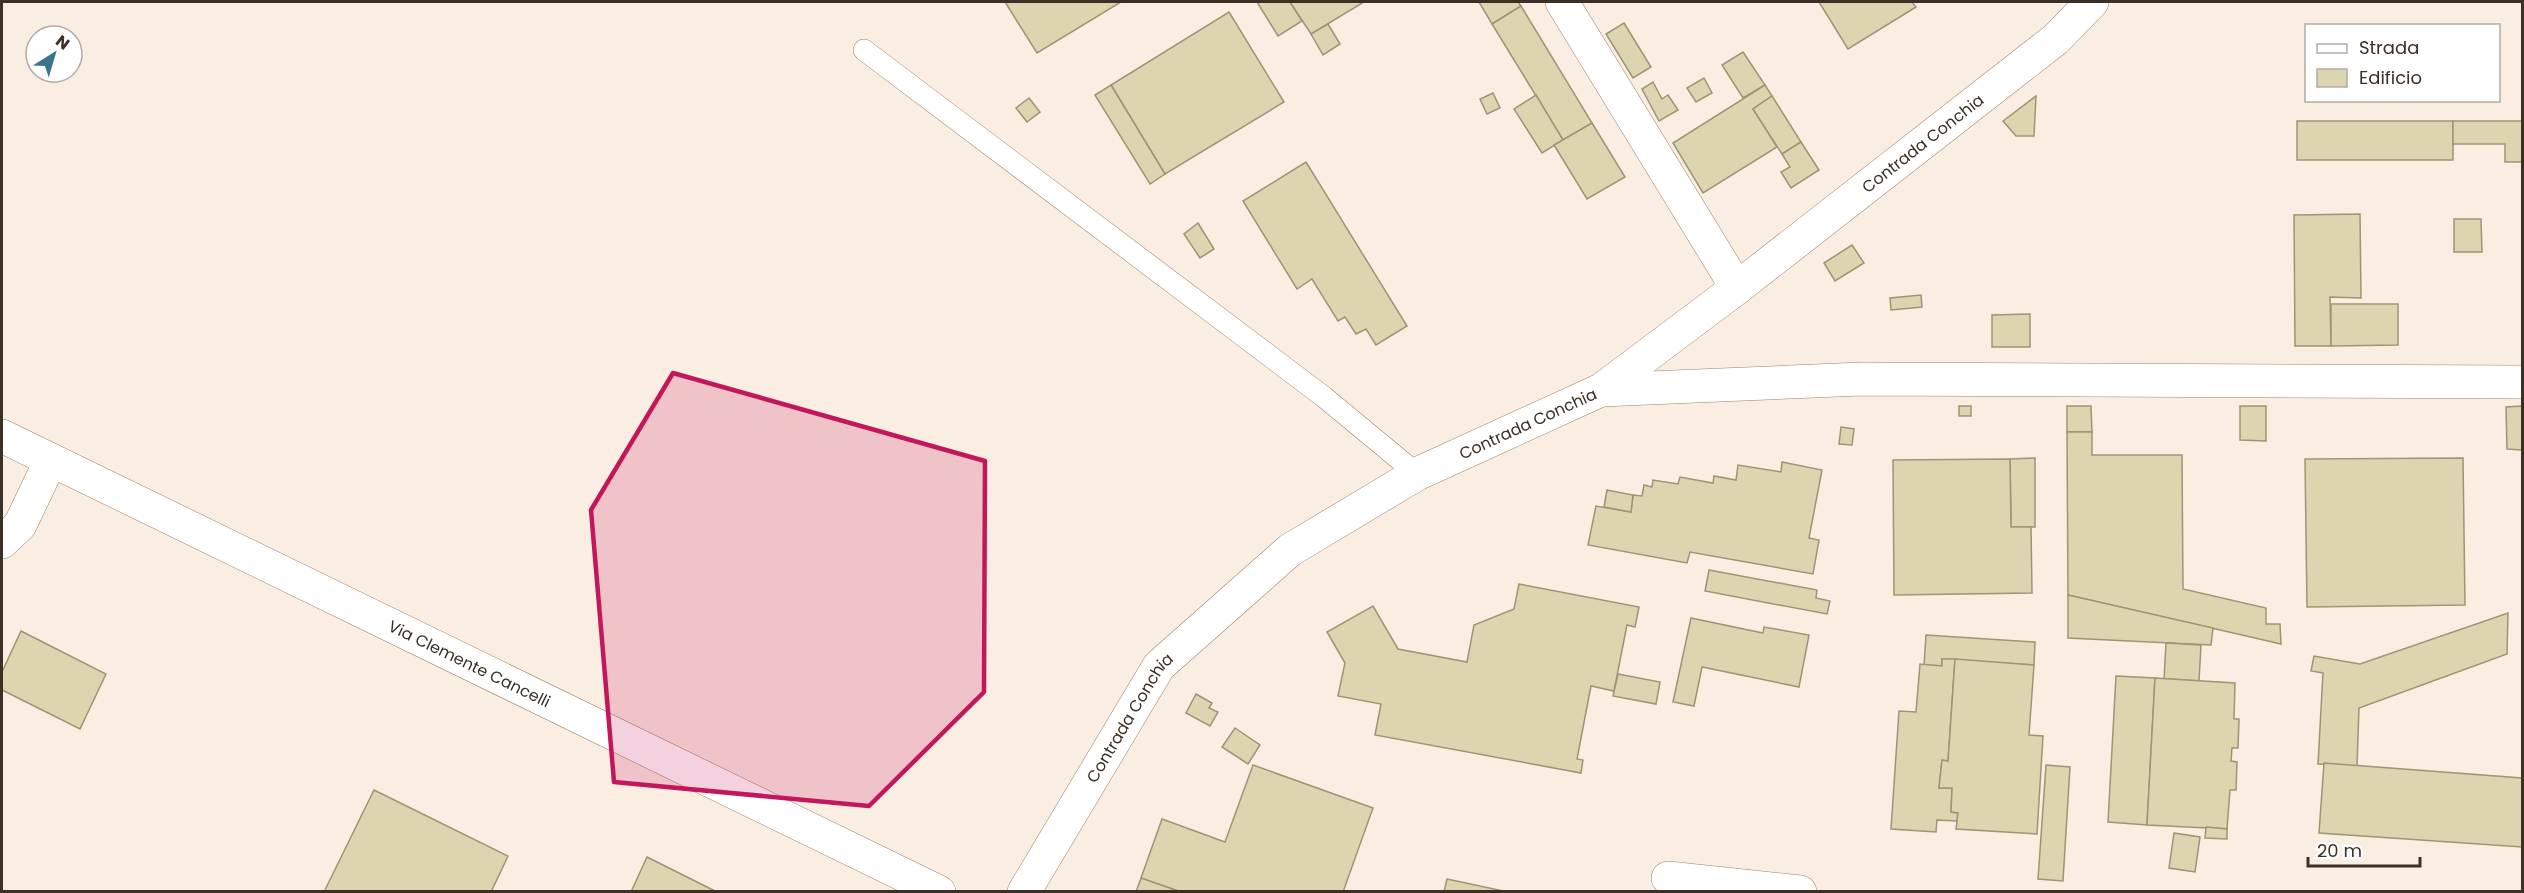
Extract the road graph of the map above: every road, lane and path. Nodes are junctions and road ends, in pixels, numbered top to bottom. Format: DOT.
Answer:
graph roads {
  1 [pos="1562,2"];
  2 [pos="2092,2"];
  3 [pos="864,50"];
  4 [pos="1737,288"];
  5 [pos="2523,382"];
  6 [pos="1601,390"];
  7 [pos="2,436"];
  8 [pos="50,462"];
  9 [pos="1417,474"];
  10 [pos="2,542"];
  11 [pos="1668,878"];
  12 [pos="939,891"];
  13 [pos="1024,891"];
  14 [pos="1800,891"];
  1 -- 4 [label="street"];
  2 -- 4 [label="street, Contrada Conchia"];
  3 -- 9 [label="lane"];
  4 -- 6 [label="street, Contrada Conchia"];
  5 -- 6 [label="street"];
  6 -- 9 [label="street, Contrada Conchia"];
  7 -- 8 [label="street, Via Clemente Cancelli"];
  8 -- 10 [label="street"];
  8 -- 12 [label="street, Via Clemente Cancelli"];
  9 -- 13 [label="street, Contrada Conchia"];
  11 -- 14 [label="street"];
}
